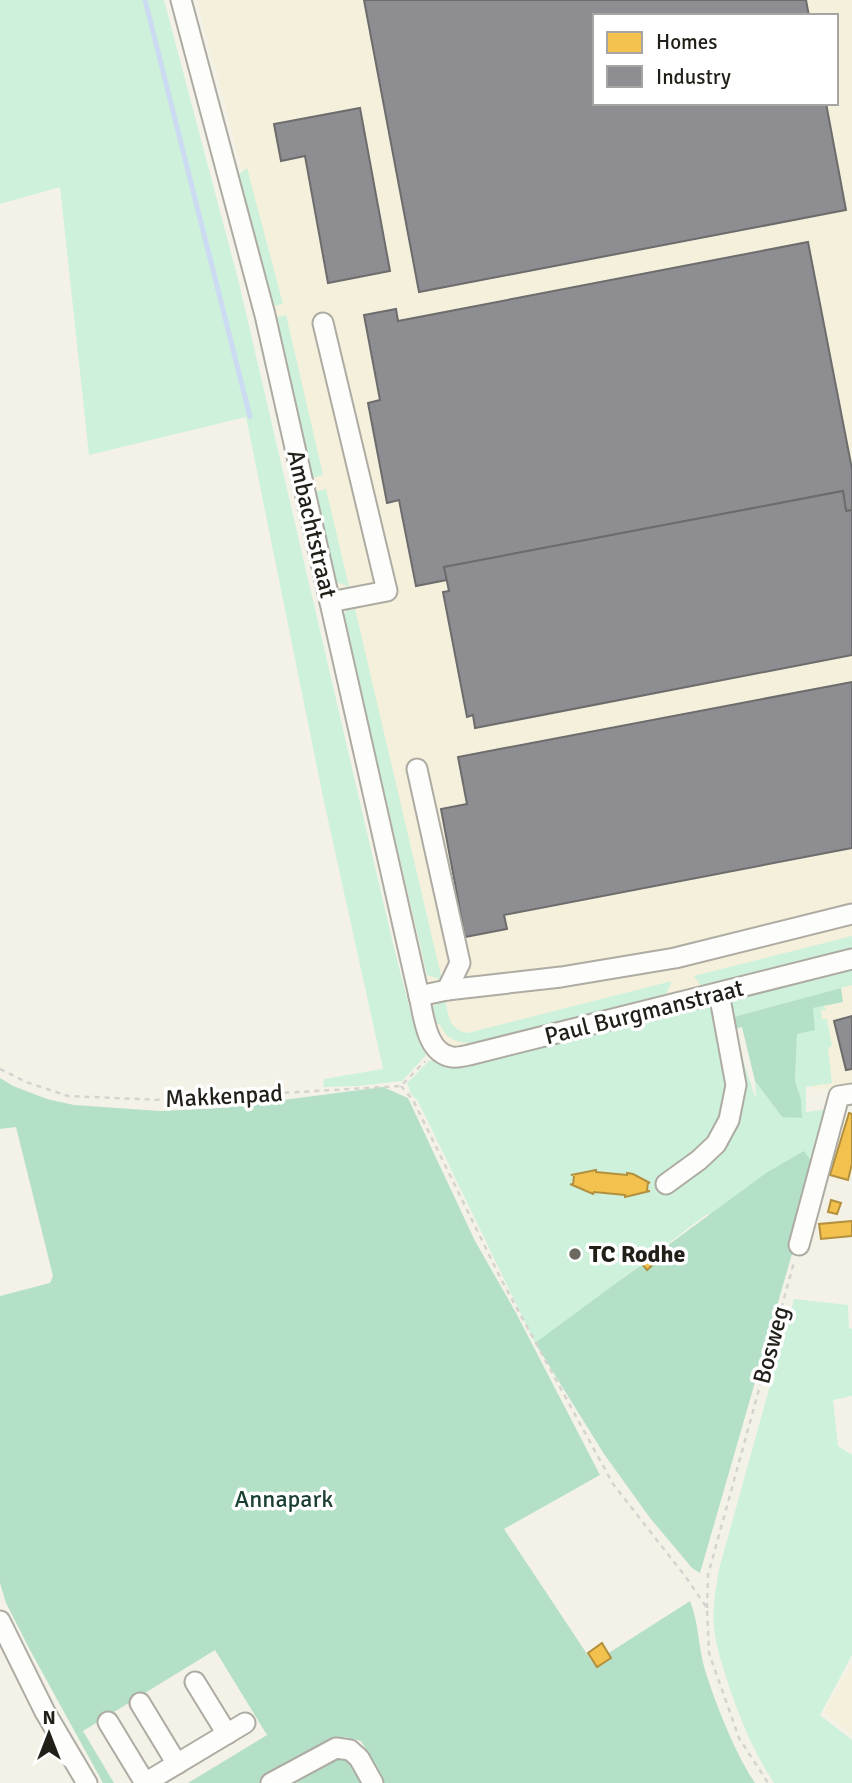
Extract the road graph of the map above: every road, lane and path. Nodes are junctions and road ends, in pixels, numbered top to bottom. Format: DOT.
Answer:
graph roads {
  1 [pos="181,0"];
  2 [pos="323,323"];
  3 [pos="330,602"];
  4 [pos="417,769"];
  5 [pos="852,914"];
  6 [pos="852,959"];
  7 [pos="447,990"];
  8 [pos="719,993"];
  9 [pos="419,996"];
  10 [pos="436,1049"];
  11 [pos="0,1069"];
  12 [pos="401,1086"];
  13 [pos="852,1094"];
  14 [pos="666,1184"];
  15 [pos="799,1245"];
  16 [pos="707,1608"];
  17 [pos="0,1621"];
  18 [pos="195,1682"];
  19 [pos="140,1703"];
  20 [pos="108,1722"];
  21 [pos="245,1723"];
  22 [pos="227,1734"];
  23 [pos="177,1764"];
  24 [pos="87,1783"];
  25 [pos="271,1783"];
  26 [pos="373,1783"];
  27 [pos="768,1783"];
  1 -- 3 [label="street, Ambachtstraat"];
  2 -- 3 [label="street"];
  3 -- 9 [label="street, Ambachtstraat"];
  4 -- 7 [label="street"];
  5 -- 7 [label="street"];
  6 -- 8 [label="street, Paul Burgmanstraat"];
  7 -- 9 [label="street"];
  8 -- 10 [label="street, Paul Burgmanstraat"];
  8 -- 14 [label="street"];
  9 -- 10 [label="street, Ambachtstraat"];
  10 -- 12 [label="path"];
  11 -- 12 [label="path, Makkenpad"];
  12 -- 16 [label="path"];
  13 -- 15 [label="street"];
  15 -- 16 [label="path, Bosweg"];
  16 -- 27 [label="path, Bosweg"];
  17 -- 24 [label="street"];
  18 -- 22 [label="street"];
  19 -- 23 [label="street"];
  20 -- 23 [label="street"];
  21 -- 22 [label="street"];
  22 -- 23 [label="street"];
  25 -- 26 [label="street"];
}
